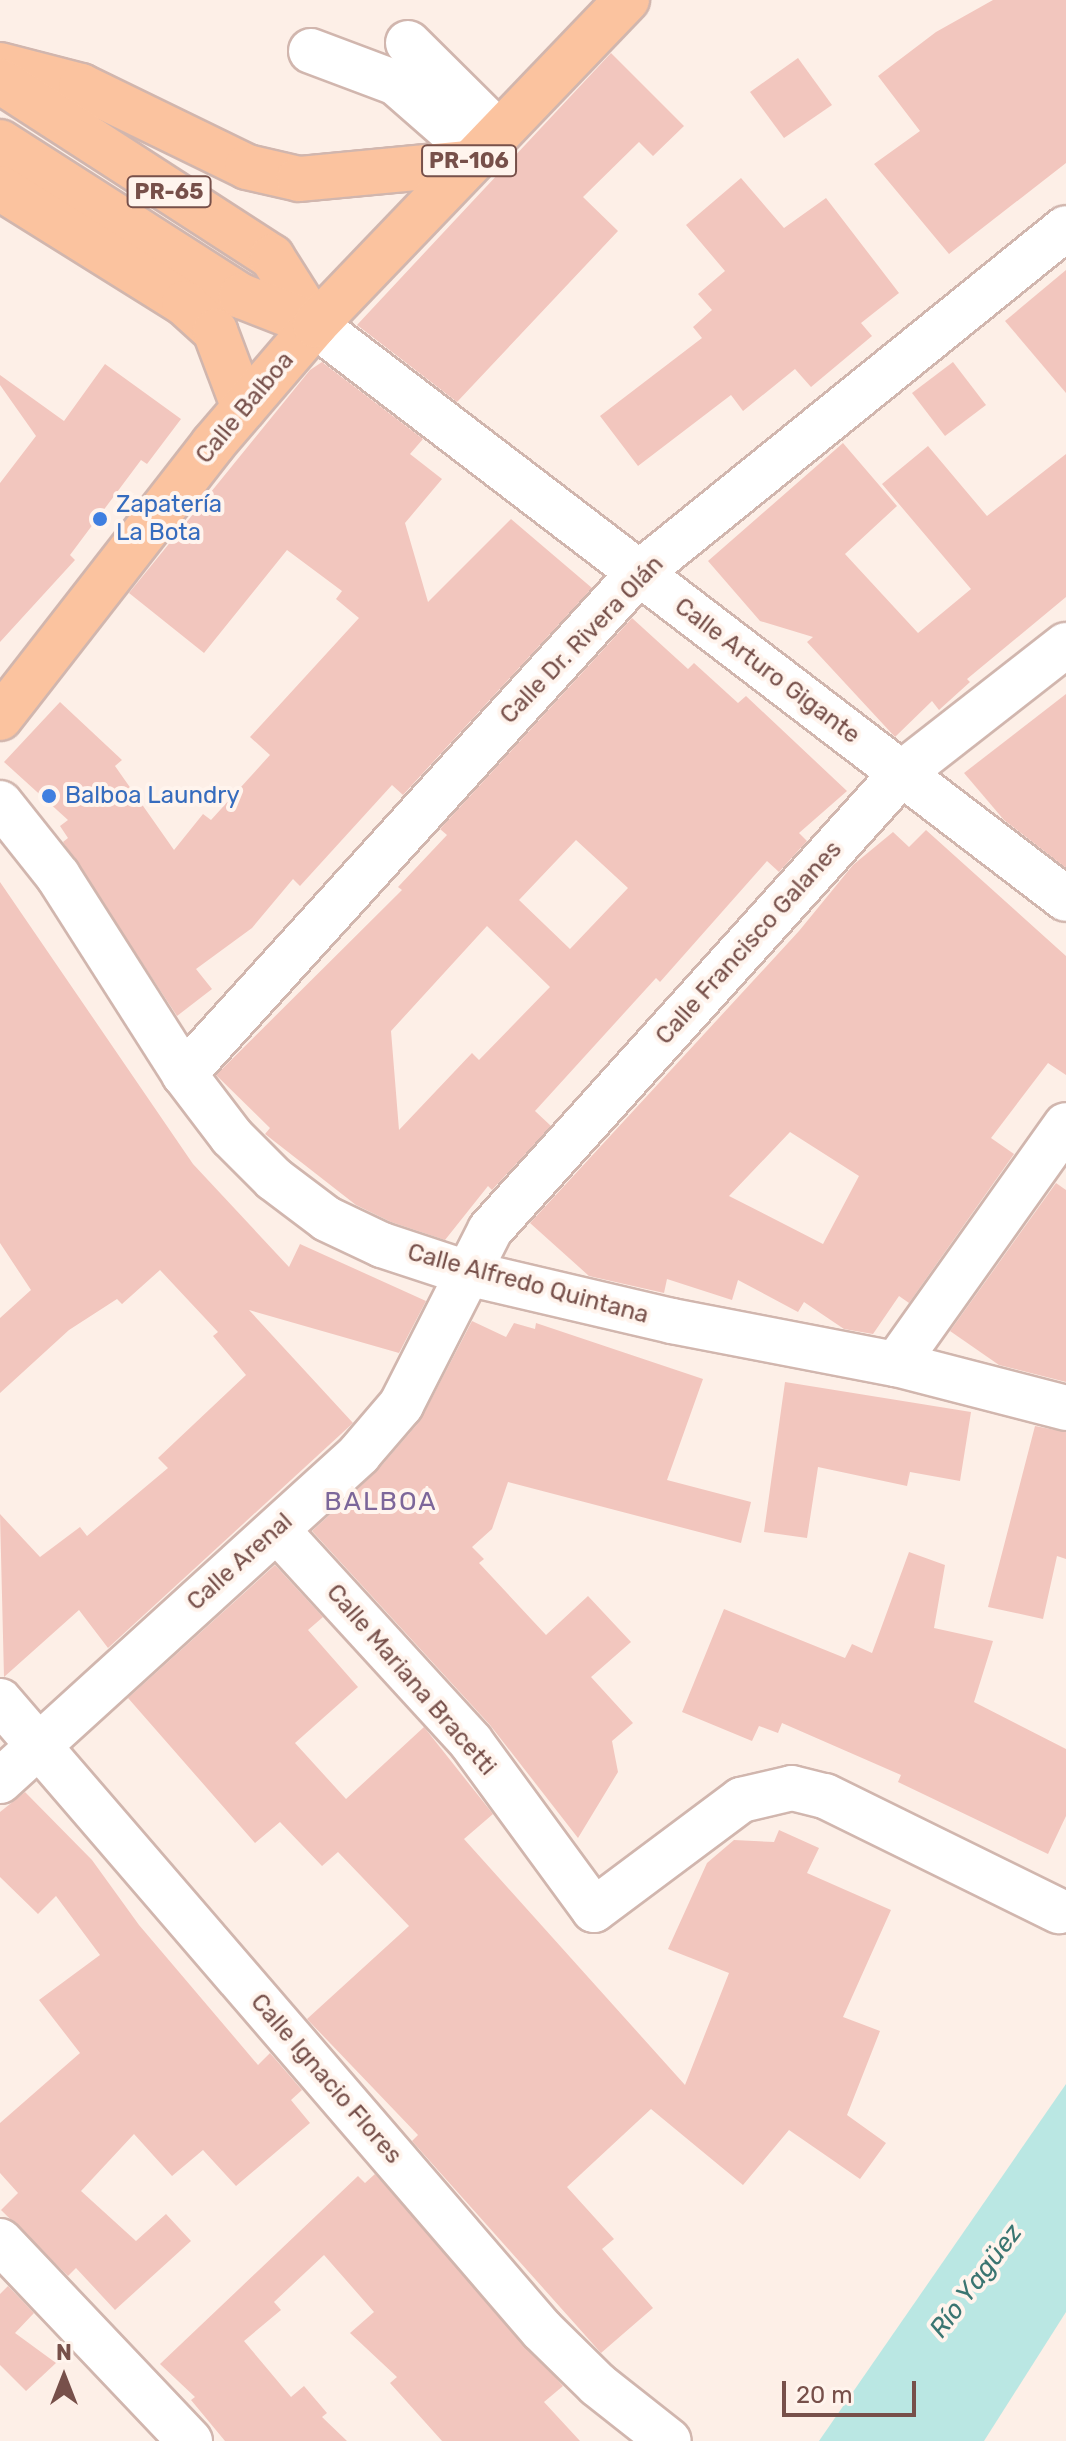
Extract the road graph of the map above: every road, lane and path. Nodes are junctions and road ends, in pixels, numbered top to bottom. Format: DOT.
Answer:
graph roads {
  1 [pos="627,0"];
  2 [pos="408,43"];
  3 [pos="311,51"];
  4 [pos="0,65"];
  5 [pos="0,81"];
  6 [pos="0,142"];
  7 [pos="480,149"];
  8 [pos="0,188"];
  9 [pos="1066,228"];
  10 [pos="315,325"];
  11 [pos="244,408"];
  12 [pos="638,574"];
  13 [pos="1066,645"];
  14 [pos="0,718"];
  15 [pos="902,773"];
  16 [pos="0,803"];
  17 [pos="1066,899"];
  18 [pos="184,1074"];
  19 [pos="1066,1125"];
  20 [pos="467,1273"];
  21 [pos="896,1364"];
  22 [pos="1066,1408"];
  23 [pos="277,1530"];
  24 [pos="0,1701"];
  25 [pos="39,1744"];
  26 [pos="0,1781"];
  27 [pos="1059,1911"];
  28 [pos="0,2241"];
  29 [pos="190,2441"];
  30 [pos="669,2441"];
  1 -- 7 [label="main road, PR-106"];
  2 -- 7 [label="street"];
  3 -- 7 [label="street"];
  4 -- 7 [label="main road"];
  5 -- 10 [label="main road, PR-65"];
  6 -- 10 [label="main road, PR-65"];
  7 -- 10 [label="main road, PR-106"];
  8 -- 11 [label="main road"];
  9 -- 12 [label="street, Calle Dr. Rivera Olán"];
  10 -- 11 [label="main road, Calle Balboa / PR-106"];
  10 -- 12 [label="street, Calle Arturo Gigante"];
  11 -- 14 [label="main road, Calle Balboa / PR-106"];
  12 -- 15 [label="street, Calle Arturo Gigante"];
  12 -- 18 [label="street, Calle Dr. Rivera Olán"];
  13 -- 15 [label="street, Calle Francisco Galanes"];
  15 -- 17 [label="street, Calle Arturo Gigante"];
  15 -- 20 [label="street, Calle Francisco Galanes"];
  16 -- 18 [label="street, Calle Alfredo Quintana"];
  18 -- 20 [label="street, Calle Alfredo Quintana"];
  19 -- 21 [label="street"];
  20 -- 21 [label="street, Calle Alfredo Quintana"];
  20 -- 23 [label="street, Calle Arenal"];
  21 -- 22 [label="street, Calle Alfredo Quintana"];
  23 -- 25 [label="street, Calle Arenal"];
  23 -- 27 [label="street, Calle Mariana Bracetti"];
  24 -- 25 [label="street, Calle Ignacio Flores"];
  25 -- 26 [label="street, Calle Arenal"];
  25 -- 30 [label="street, Calle Ignacio Flores"];
  28 -- 29 [label="street"];
}
